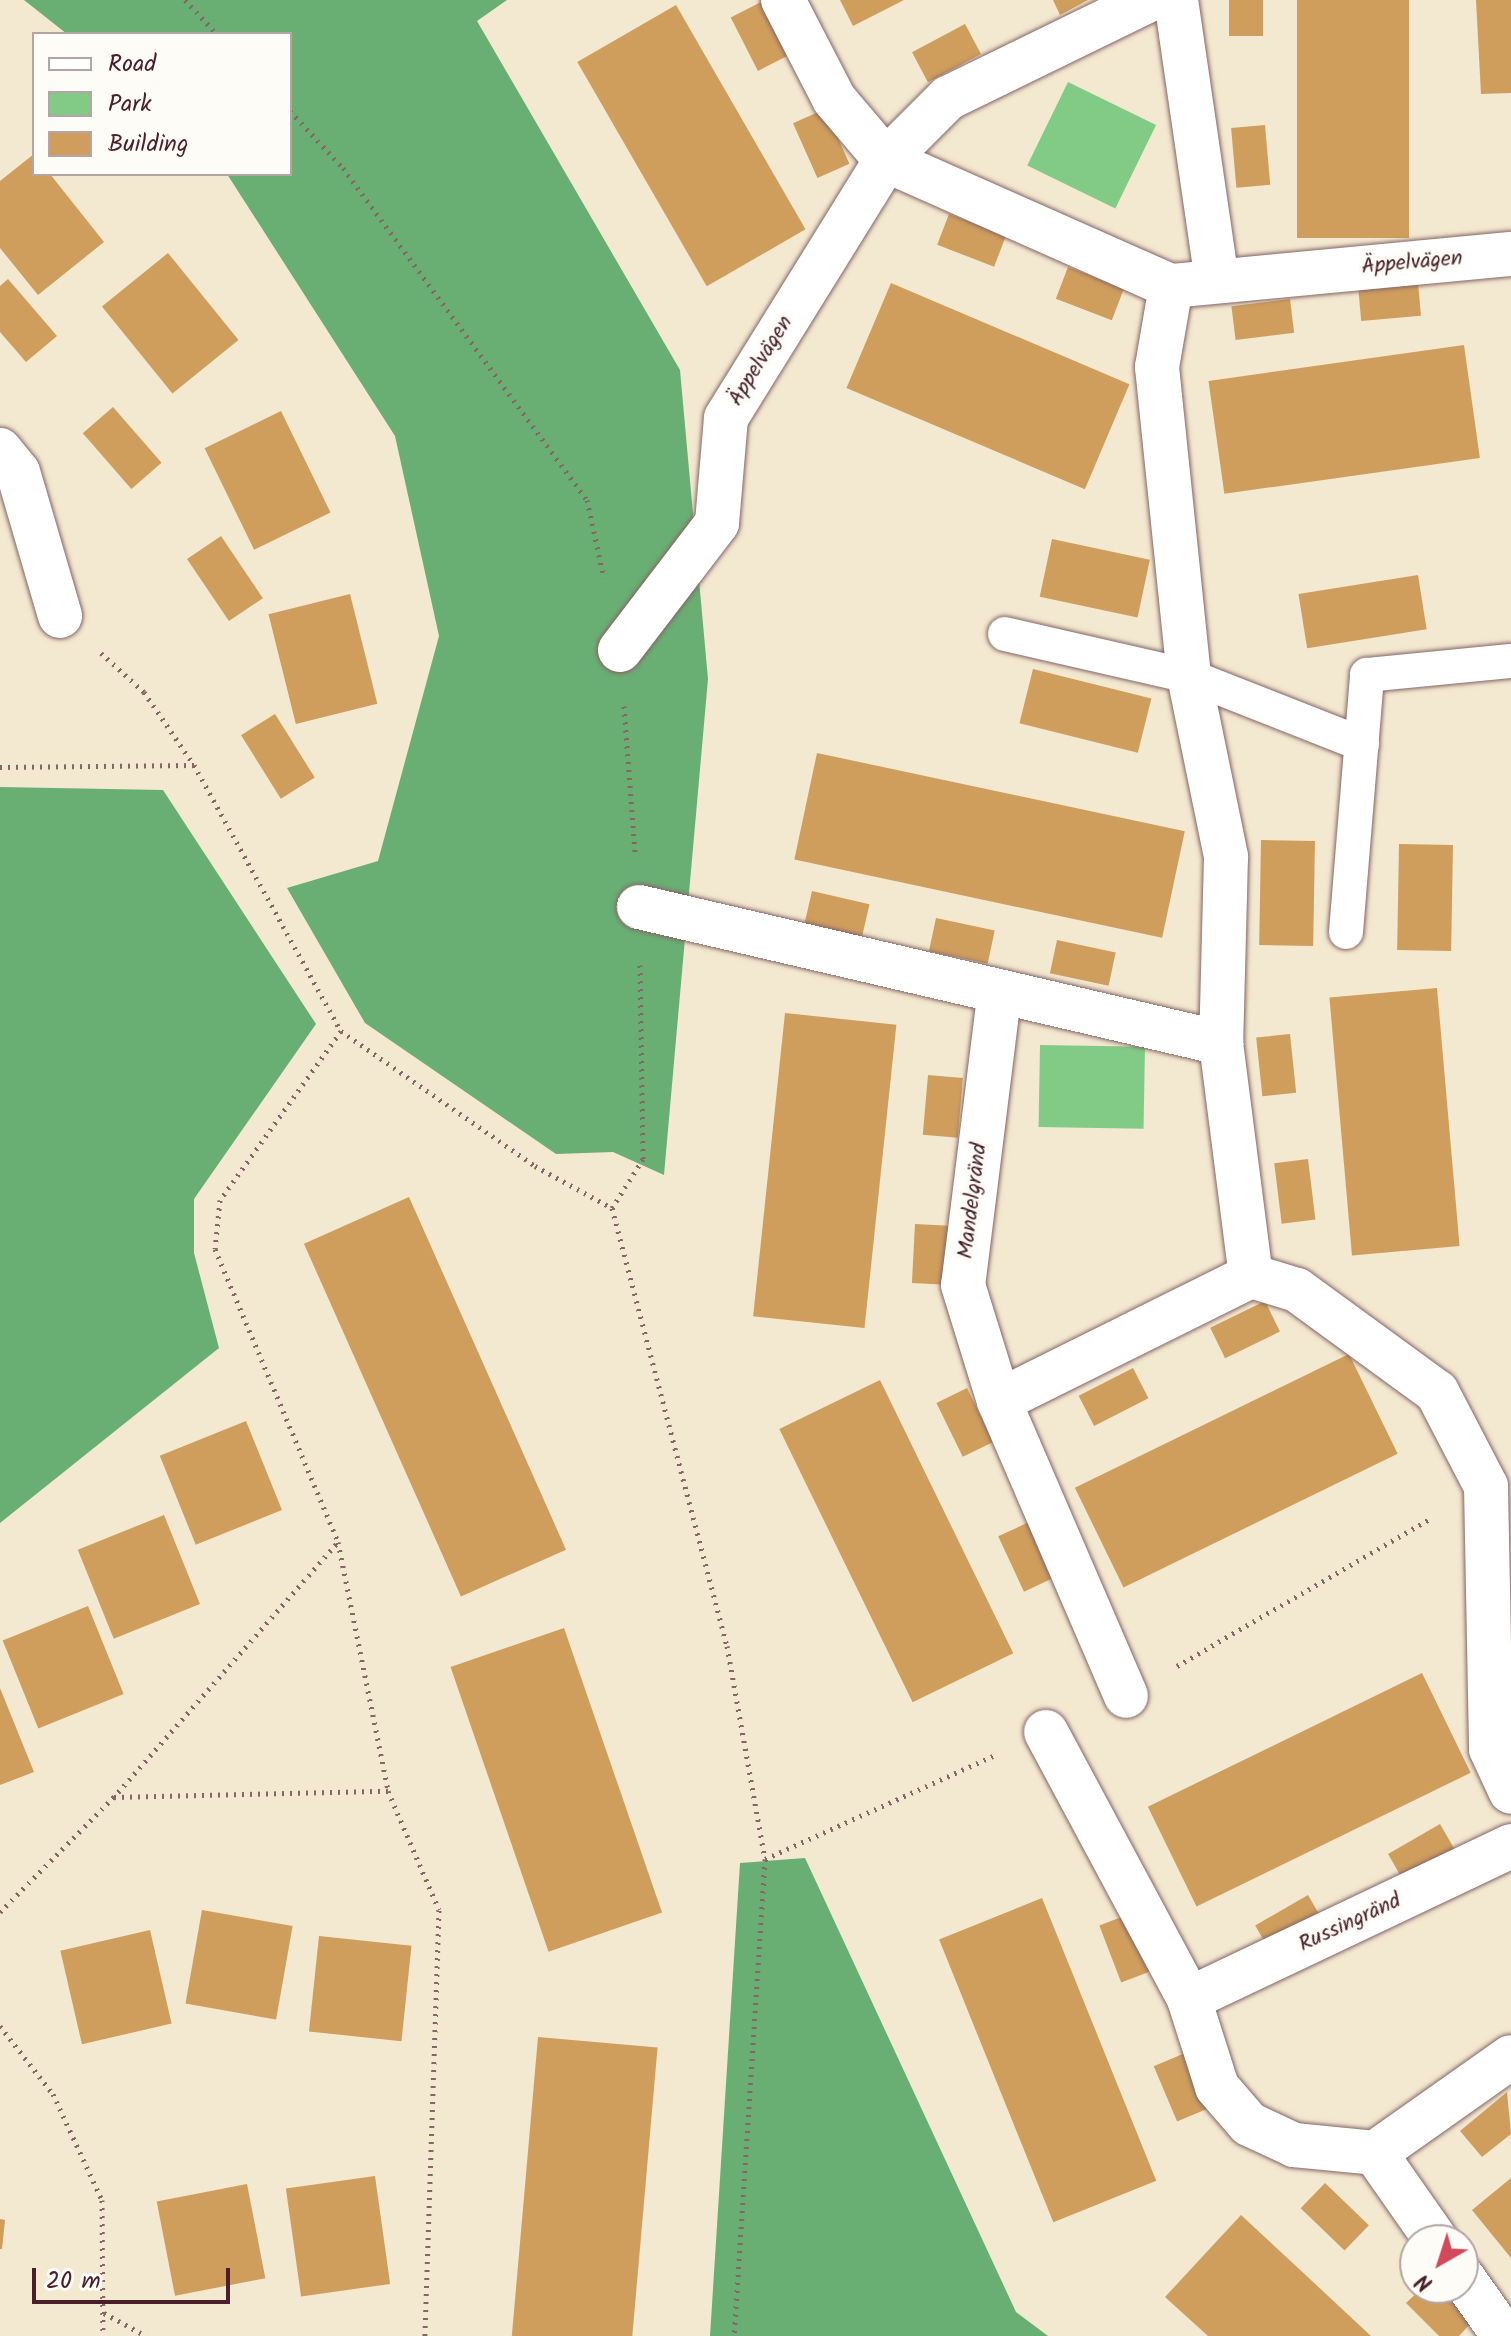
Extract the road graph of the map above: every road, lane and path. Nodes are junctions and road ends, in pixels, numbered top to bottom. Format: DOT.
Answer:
graph roads {
  1 [pos="185,0"];
  2 [pos="783,0"];
  3 [pos="1149,0"];
  4 [pos="1176,0"];
  5 [pos="215,32"];
  6 [pos="292,113"];
  7 [pos="886,160"];
  8 [pos="1511,254"];
  9 [pos="1217,281"];
  10 [pos="1171,286"];
  11 [pos="0,450"];
  12 [pos="60,616"];
  13 [pos="1005,634"];
  14 [pos="620,650"];
  15 [pos="1511,661"];
  16 [pos="1189,676"];
  17 [pos="1362,744"];
  18 [pos="194,765"];
  19 [pos="0,767"];
  20 [pos="639,907"];
  21 [pos="1346,932"];
  22 [pos="999,997"];
  23 [pos="341,1031"];
  24 [pos="1221,1043"];
  25 [pos="612,1208"];
  26 [pos="1251,1276"];
  27 [pos="999,1401"];
  28 [pos="338,1542"];
  29 [pos="1126,1696"];
  30 [pos="1046,1732"];
  31 [pos="388,1791"];
  32 [pos="1511,1792"];
  33 [pos="113,1798"];
  34 [pos="1511,1846"];
  35 [pos="0,1912"];
  36 [pos="1189,1999"];
  37 [pos="0,2026"];
  38 [pos="1511,2057"];
  39 [pos="1375,2153"];
  40 [pos="1425,2224"];
  41 [pos="1479,2301"];
  42 [pos="104,2313"];
  43 [pos="103,2336"];
  44 [pos="146,2336"];
  45 [pos="425,2336"];
  46 [pos="734,2336"];
  47 [pos="1504,2336"];
  1 -- 5 [label="path"];
  2 -- 7 [label="street"];
  3 -- 7 [label="street, Äppelvägen"];
  4 -- 9 [label="street"];
  6 -- 14 [label="path"];
  7 -- 10 [label="street"];
  7 -- 14 [label="street, Äppelvägen"];
  8 -- 9 [label="street, Äppelvägen"];
  9 -- 10 [label="street, Äppelvägen"];
  10 -- 16 [label="street"];
  11 -- 12 [label="street"];
  12 -- 18 [label="path"];
  13 -- 16 [label="lane"];
  14 -- 20 [label="path"];
  15 -- 17 [label="lane"];
  16 -- 17 [label="lane"];
  16 -- 24 [label="street"];
  17 -- 21 [label="lane"];
  18 -- 19 [label="path"];
  18 -- 23 [label="path"];
  20 -- 22 [label="street"];
  20 -- 25 [label="path"];
  22 -- 24 [label="street"];
  22 -- 27 [label="street, Mandelgränd"];
  23 -- 25 [label="path"];
  23 -- 28 [label="path"];
  24 -- 26 [label="street"];
  25 -- 46 [label="path"];
  26 -- 27 [label="street"];
  26 -- 32 [label="street"];
  27 -- 29 [label="street, Mandelgränd"];
  28 -- 31 [label="path"];
  28 -- 33 [label="path"];
  30 -- 36 [label="street"];
  31 -- 33 [label="path"];
  31 -- 45 [label="path"];
  33 -- 35 [label="path"];
  34 -- 36 [label="street, Russingränd"];
  36 -- 39 [label="street"];
  37 -- 42 [label="path"];
  38 -- 39 [label="street"];
  39 -- 40 [label="street"];
  41 -- 47 [label="street"];
  42 -- 43 [label="path"];
  42 -- 44 [label="path"];
}
